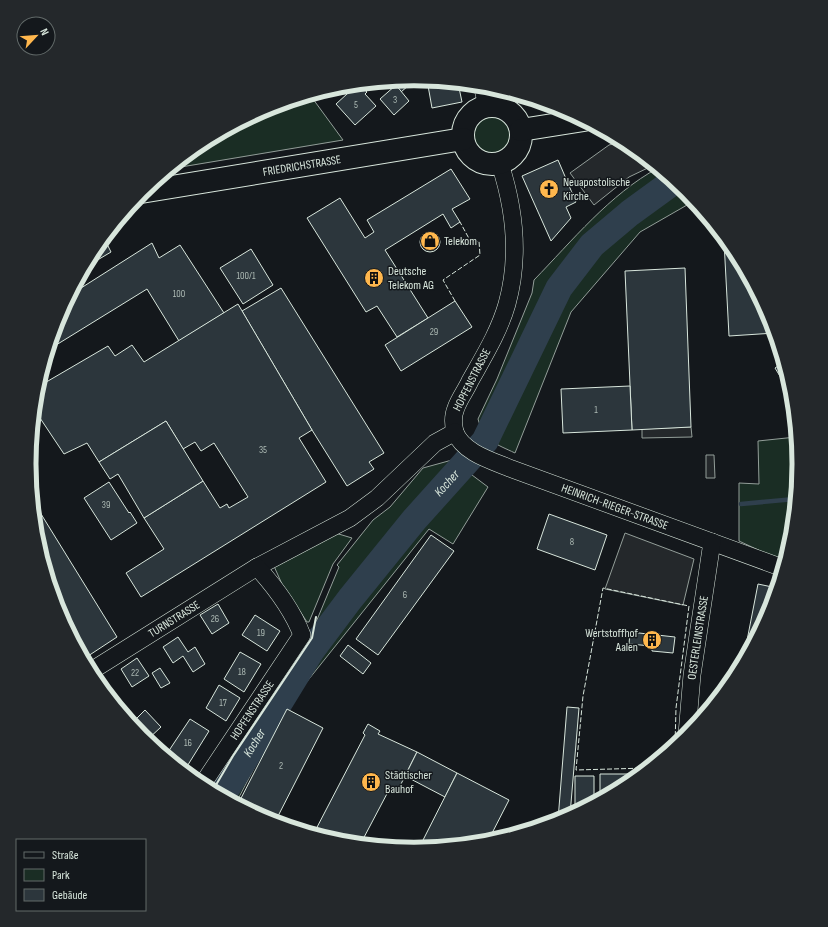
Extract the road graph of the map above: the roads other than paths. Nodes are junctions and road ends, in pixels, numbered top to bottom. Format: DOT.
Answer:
graph roads {
  1 [pos="484,92"];
  2 [pos="487,106"];
  3 [pos="575,121"];
  4 [pos="521,130"];
  5 [pos="463,139"];
  6 [pos="500,164"];
  7 [pos="153,190"];
  8 [pos="455,432"];
  9 [pos="712,542"];
  10 [pos="778,566"];
  11 [pos="257,567"];
  12 [pos="96,668"];
  13 [pos="688,724"];
  14 [pos="206,779"];
  1 -- 2 [label="street"];
  2 -- 4 [label="main road"];
  2 -- 5 [label="main road"];
  3 -- 4 [label="main road"];
  4 -- 6 [label="main road"];
  5 -- 6 [label="main road"];
  5 -- 7 [label="main road, FRIEDRICHSTRASSE"];
  6 -- 8 [label="street, HOPFENSTRASSE"];
  8 -- 9 [label="street, HEINRICH-RIEGER-STRASSE"];
  8 -- 11 [label="street"];
  9 -- 10 [label="street, HEINRICH-RIEGER-STRASSE"];
  9 -- 13 [label="street, OESTERLEINSTRASSE"];
  11 -- 12 [label="street, TURNSTRASSE"];
  11 -- 14 [label="street, HOPFENSTRASSE"];
}
